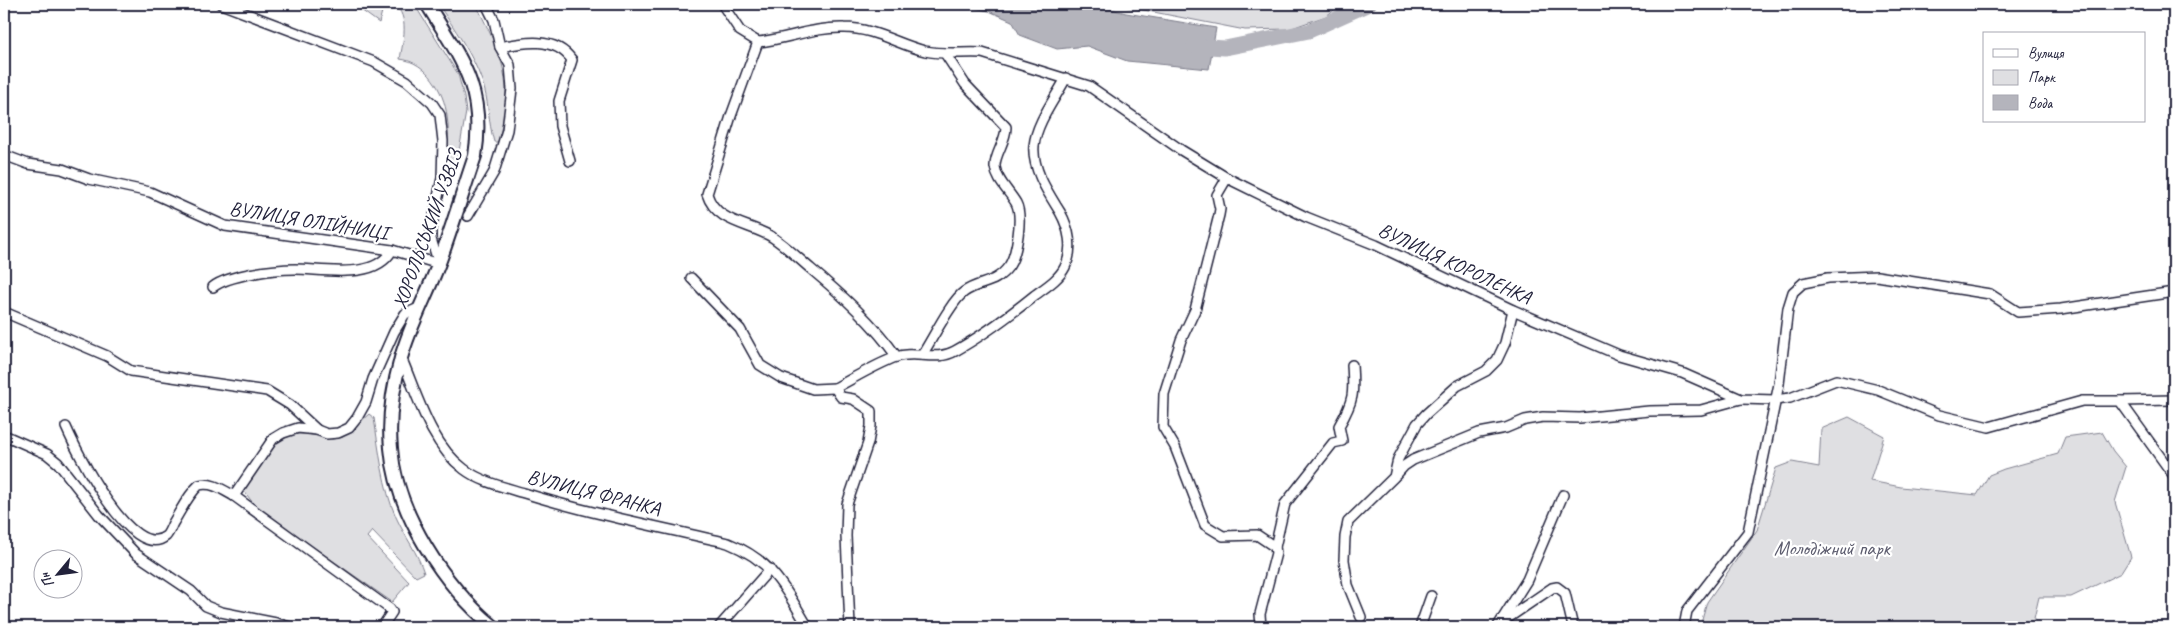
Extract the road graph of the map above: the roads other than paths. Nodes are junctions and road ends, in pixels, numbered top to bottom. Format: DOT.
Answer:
graph roads {
  1 [pos="221,4"];
  2 [pos="427,4"];
  3 [pos="486,4"];
  4 [pos="722,4"];
  5 [pos="758,42"];
  6 [pos="500,47"];
  7 [pos="946,55"];
  8 [pos="1066,78"];
  9 [pos="4,155"];
  10 [pos="570,161"];
  11 [pos="1227,178"];
  12 [pos="468,216"];
  13 [pos="392,250"];
  14 [pos="439,264"];
  15 [pos="691,278"];
  16 [pos="213,287"];
  17 [pos="2174,292"];
  18 [pos="419,308"];
  19 [pos="1513,310"];
  20 [pos="4,312"];
  21 [pos="922,355"];
  22 [pos="401,357"];
  23 [pos="897,357"];
  24 [pos="1352,365"];
  25 [pos="835,388"];
  26 [pos="1741,399"];
  27 [pos="1775,400"];
  28 [pos="2174,400"];
  29 [pos="2120,401"];
  30 [pos="66,427"];
  31 [pos="317,430"];
  32 [pos="4,435"];
  33 [pos="2174,476"];
  34 [pos="1394,477"];
  35 [pos="1563,495"];
  36 [pos="234,496"];
  37 [pos="1275,547"];
  38 [pos="770,569"];
  39 [pos="1431,596"];
  40 [pos="1362,617"];
  41 [pos="290,627"];
  42 [pos="382,627"];
  43 [pos="494,627"];
  44 [pos="719,627"];
  45 [pos="808,627"];
  46 [pos="850,627"];
  47 [pos="1261,627"];
  48 [pos="1420,627"];
  49 [pos="1498,627"];
  50 [pos="1573,627"];
  51 [pos="1684,627"];
  1 -- 14 [label="street"];
  2 -- 14 [label="main road, ХОРОЛЬСЬКИЙ УЗВІЗ"];
  3 -- 6 [label="street"];
  4 -- 5 [label="street"];
  5 -- 7 [label="street, ВУЛИЦЯ КОРОЛЕНКА"];
  5 -- 23 [label="street"];
  6 -- 10 [label="street"];
  6 -- 12 [label="street"];
  7 -- 8 [label="street, ВУЛИЦЯ КОРОЛЕНКА"];
  7 -- 21 [label="street"];
  8 -- 11 [label="street, ВУЛИЦЯ КОРОЛЕНКА"];
  8 -- 21 [label="street"];
  9 -- 13 [label="street, ВУЛИЦЯ ОЛІЙНИЦІ"];
  11 -- 19 [label="street, ВУЛИЦЯ КОРОЛЕНКА"];
  11 -- 37 [label="street"];
  13 -- 14 [label="street, ВУЛИЦЯ ОЛІЙНИЦІ"];
  13 -- 16 [label="street"];
  14 -- 18 [label="main road, ХОРОЛЬСЬКИЙ УЗВІЗ"];
  15 -- 25 [label="street"];
  17 -- 27 [label="street"];
  18 -- 22 [label="main road, ХОРОЛЬСЬКИЙ УЗВІЗ"];
  18 -- 31 [label="street"];
  19 -- 26 [label="street, ВУЛИЦЯ КОРОЛЕНКА"];
  19 -- 34 [label="street"];
  20 -- 31 [label="street"];
  21 -- 23 [label="street"];
  22 -- 38 [label="street, ВУЛИЦЯ ФРАНКА"];
  22 -- 43 [label="main road, ХОРОЛЬСЬКИЙ УЗВІЗ"];
  23 -- 25 [label="street"];
  24 -- 37 [label="street"];
  25 -- 46 [label="street"];
  26 -- 27 [label="street, ВУЛИЦЯ КОРОЛЕНКА"];
  26 -- 34 [label="street"];
  27 -- 29 [label="street, ВУЛИЦЯ КОРОЛЕНКА"];
  27 -- 51 [label="street"];
  28 -- 29 [label="street, ВУЛИЦЯ КОРОЛЕНКА"];
  29 -- 33 [label="street"];
  30 -- 36 [label="street"];
  31 -- 36 [label="street"];
  32 -- 41 [label="street"];
  34 -- 40 [label="street"];
  35 -- 49 [label="street"];
  36 -- 42 [label="street"];
  37 -- 47 [label="street"];
  38 -- 44 [label="street"];
  38 -- 45 [label="street, ВУЛИЦЯ ФРАНКА"];
  39 -- 48 [label="street"];
  49 -- 50 [label="street"];
}
